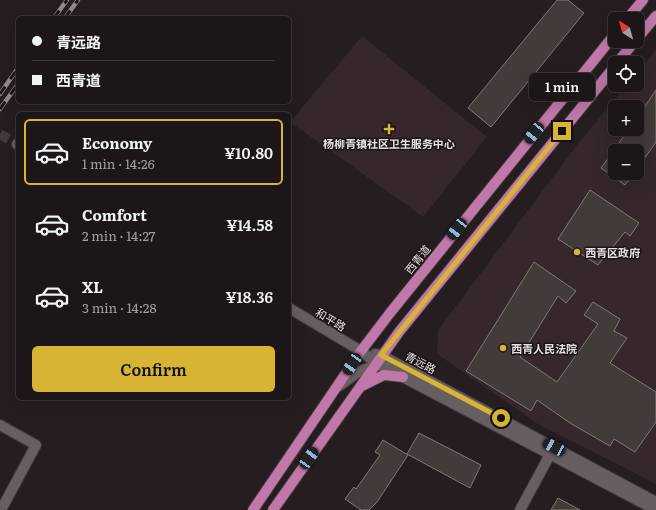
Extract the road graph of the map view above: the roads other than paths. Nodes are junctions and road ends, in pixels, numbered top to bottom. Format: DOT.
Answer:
graph roads {
  1 [pos="643,0"];
  2 [pos="634,12"];
  3 [pos="656,16"];
  4 [pos="644,30"];
  5 [pos="608,43"];
  6 [pos="629,48"];
  7 [pos="623,56"];
  8 [pos="608,75"];
  9 [pos="291,309"];
  10 [pos="362,351"];
  11 [pos="378,362"];
  12 [pos="405,373"];
  13 [pos="334,390"];
  14 [pos="355,393"];
  15 [pos="0,425"];
  16 [pos="552,450"];
  17 [pos="656,502"];
  18 [pos="1,510"];
  19 [pos="253,510"];
  20 [pos="273,510"];
  21 [pos="520,510"];
  22 [pos="656,510"];
  1 -- 2 [label="main road"];
  3 -- 4 [label="main road"];
  5 -- 10 [label="main road, 西青道"];
  6 -- 7 [label="main road"];
  8 -- 11 [label="main road"];
  9 -- 10 [label="street, 和平路"];
  10 -- 11 [label="street, 青远路"];
  10 -- 13 [label="main road, 西青道"];
  11 -- 12 [label="street, 青远路"];
  11 -- 13 [label="street"];
  11 -- 14 [label="main road"];
  12 -- 14 [label="main road"];
  12 -- 16 [label="street, 青远路"];
  13 -- 19 [label="main road, 西青道"];
  14 -- 20 [label="main road"];
  15 -- 18 [label="street"];
  16 -- 17 [label="street, 青远路"];
  16 -- 21 [label="street"];
  16 -- 22 [label="street, 青远路"];
}
